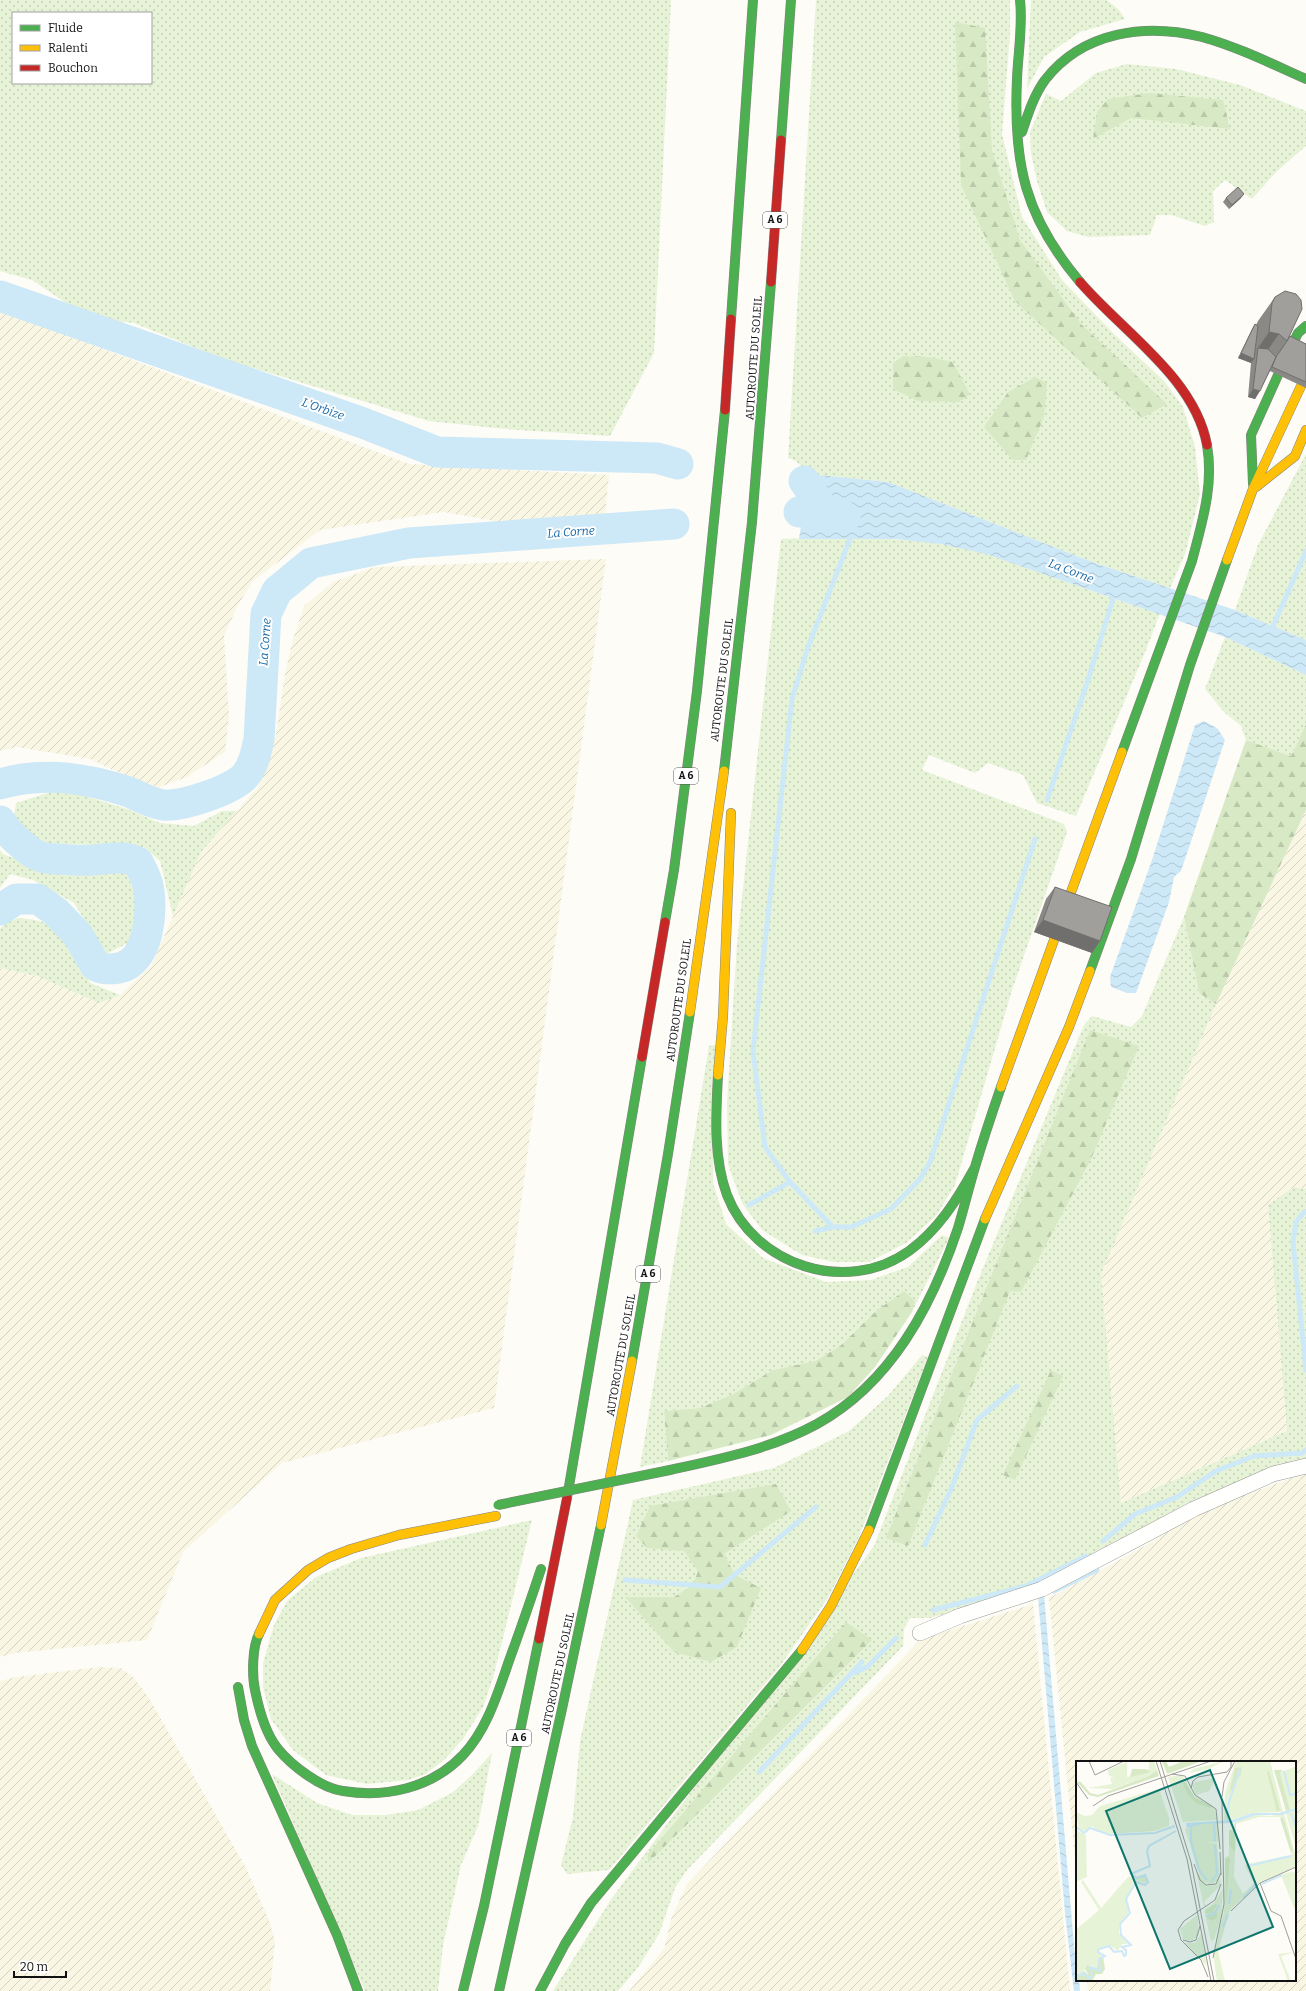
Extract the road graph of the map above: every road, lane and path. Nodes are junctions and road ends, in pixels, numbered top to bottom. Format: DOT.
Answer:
graph roads {
  1 [pos="753,0"];
  2 [pos="791,0"];
  3 [pos="1020,0"];
  4 [pos="1306,79"];
  5 [pos="1019,145"];
  6 [pos="1306,326"];
  7 [pos="1293,343"];
  8 [pos="1278,375"];
  9 [pos="1301,386"];
  10 [pos="1306,430"];
  11 [pos="1261,440"];
  12 [pos="1285,451"];
  13 [pos="1254,489"];
  14 [pos="736,667"];
  15 [pos="732,786"];
  16 [pos="731,802"];
  17 [pos="1104,803"];
  18 [pos="1078,845"];
  19 [pos="1096,852"];
  20 [pos="1066,906"];
  21 [pos="1054,940"];
  22 [pos="1051,978"];
  23 [pos="1028,984"];
  24 [pos="1023,1020"];
  25 [pos="974,1169"];
  26 [pos="985,1219"];
  27 [pos="954,1273"];
  28 [pos="1306,1466"];
  29 [pos="570,1483"];
  30 [pos="620,1491"];
  31 [pos="597,1496"];
  32 [pos="574,1500"];
  33 [pos="558,1504"];
  34 [pos="495,1506"];
  35 [pos="500,1515"];
  36 [pos="920,1632"];
  37 [pos="238,1675"];
  38 [pos="358,1991"];
  39 [pos="463,1991"];
  40 [pos="500,1991"];
  41 [pos="540,1991"];
  1 -- 29 [label="highway, A 6"];
  2 -- 14 [label="highway, AUTOROUTE DU SOLEIL / A 6"];
  3 -- 5 [label="highway"];
  4 -- 5 [label="highway"];
  5 -- 17 [label="highway"];
  6 -- 7 [label="highway"];
  8 -- 13 [label="highway"];
  9 -- 13 [label="highway"];
  10 -- 13 [label="highway"];
  11 -- 13 [label="highway"];
  12 -- 13 [label="highway"];
  13 -- 26 [label="highway"];
  14 -- 15 [label="highway"];
  14 -- 40 [label="highway, AUTOROUTE DU SOLEIL / A 6"];
  16 -- 25 [label="highway"];
  17 -- 18 [label="highway"];
  17 -- 19 [label="highway"];
  17 -- 20 [label="highway"];
  21 -- 24 [label="highway"];
  22 -- 24 [label="highway"];
  23 -- 24 [label="highway"];
  24 -- 25 [label="highway"];
  25 -- 34 [label="highway, bridge"];
  26 -- 27 [label="highway"];
  26 -- 41 [label="highway"];
  28 -- 36 [label="street"];
  29 -- 35 [label="highway"];
  29 -- 39 [label="highway, A 6"];
  30 -- 31 [label="highway"];
  32 -- 33 [label="highway"];
  37 -- 38 [label="highway"];
}
